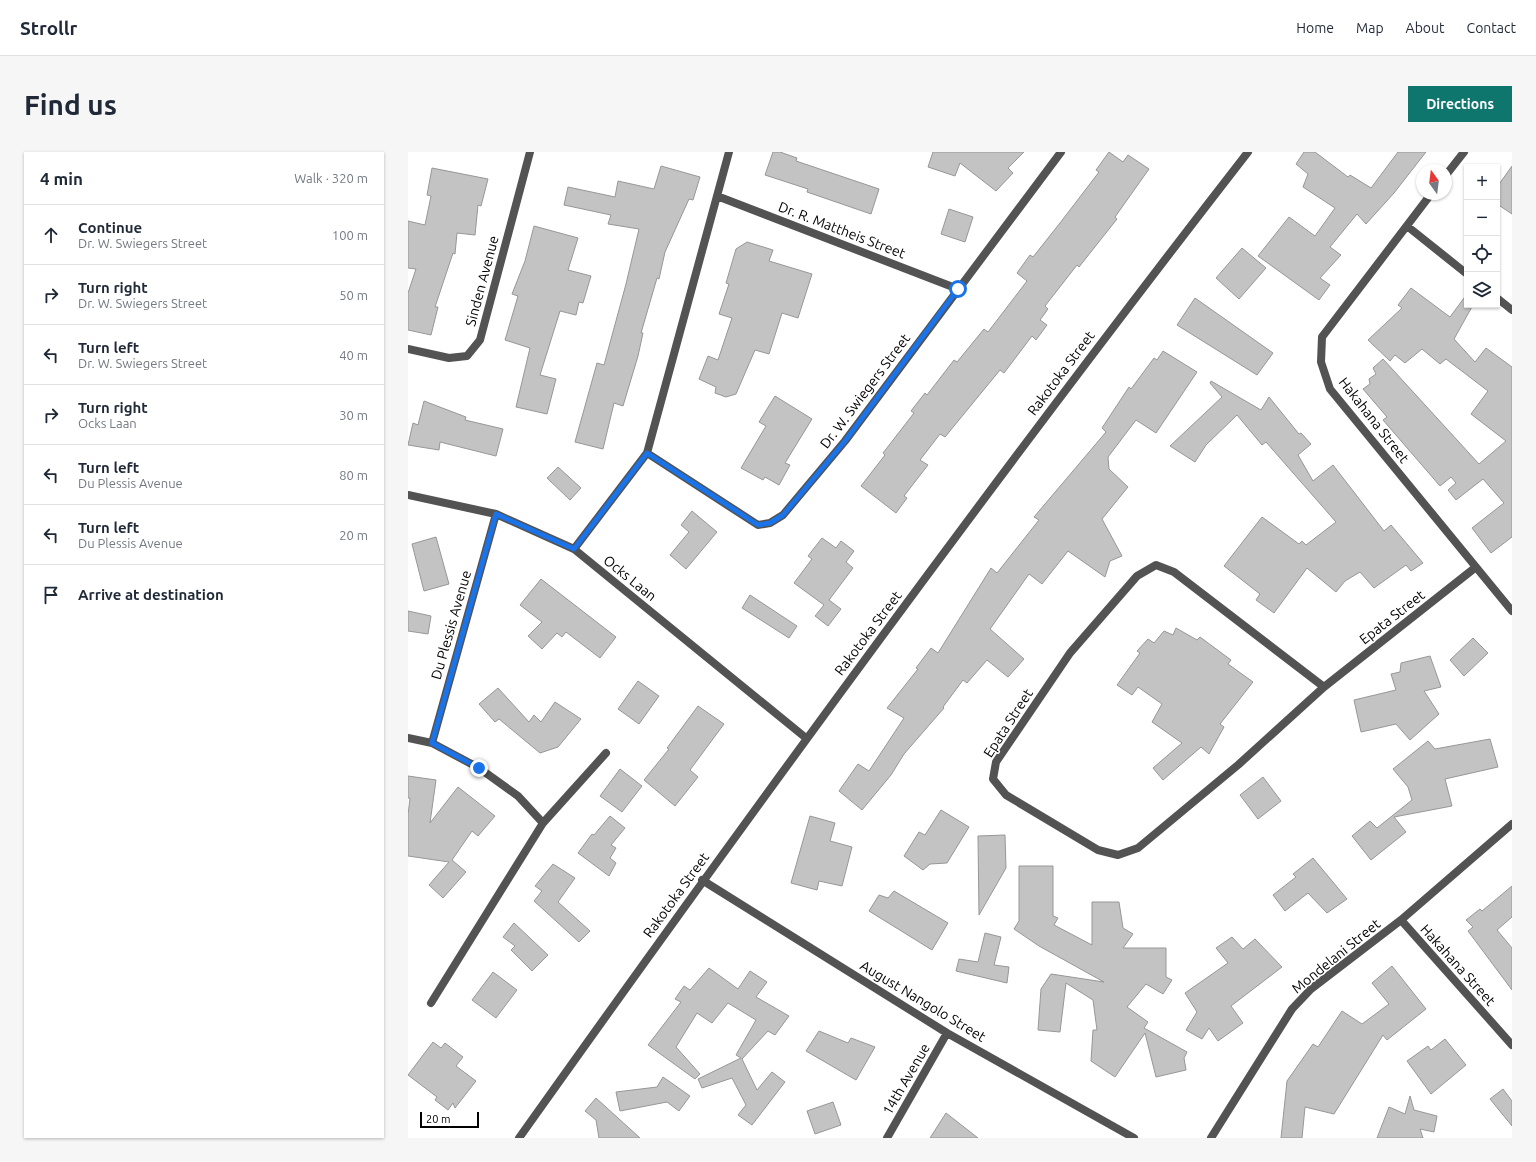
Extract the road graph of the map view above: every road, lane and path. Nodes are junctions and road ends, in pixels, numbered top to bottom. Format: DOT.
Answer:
graph roads {
  1 [pos="530,152"];
  2 [pos="729,152"];
  3 [pos="1061,152"];
  4 [pos="1248,152"];
  5 [pos="1464,152"];
  6 [pos="1452,167"];
  7 [pos="717,196"];
  8 [pos="1427,200"];
  9 [pos="1407,226"];
  10 [pos="1464,272"];
  11 [pos="958,289"];
  12 [pos="1500,300"];
  13 [pos="1512,310"];
  14 [pos="408,350"];
  15 [pos="647,453"];
  16 [pos="408,495"];
  17 [pos="496,514"];
  18 [pos="574,549"];
  19 [pos="1476,567"];
  20 [pos="1512,612"];
  21 [pos="1324,687"];
  22 [pos="408,738"];
  23 [pos="806,738"];
  24 [pos="432,743"];
  25 [pos="606,753"];
  26 [pos="543,824"];
  27 [pos="1512,824"];
  28 [pos="702,880"];
  29 [pos="1401,920"];
  30 [pos="431,1003"];
  31 [pos="947,1032"];
  32 [pos="1512,1045"];
  33 [pos="519,1138"];
  34 [pos="887,1138"];
  35 [pos="1134,1138"];
  36 [pos="1211,1138"];
  1 -- 14 [label="street, Sinden Avenue"];
  2 -- 7 [label="street"];
  3 -- 11 [label="street, Dr. W. Swiegers Street"];
  4 -- 23 [label="street, Rakotoka Street"];
  5 -- 6 [label="street"];
  7 -- 11 [label="street, Dr. R. Mattheis Street"];
  7 -- 15 [label="street"];
  8 -- 9 [label="street, Hakahana Street"];
  9 -- 10 [label="street"];
  9 -- 19 [label="street, Hakahana Street"];
  11 -- 15 [label="street, Dr. W. Swiegers Street"];
  12 -- 13 [label="street"];
  15 -- 18 [label="street"];
  16 -- 17 [label="street, Ocks Laan"];
  17 -- 18 [label="street, Ocks Laan"];
  17 -- 24 [label="street, Du Plessis Avenue"];
  18 -- 23 [label="street, Ocks Laan"];
  19 -- 20 [label="street, Hakahana Street"];
  19 -- 21 [label="street, Epata Street"];
  21 -- 21 [label="street, Epata Street"];
  22 -- 24 [label="street"];
  23 -- 28 [label="street, Rakotoka Street"];
  24 -- 26 [label="street"];
  25 -- 26 [label="street"];
  26 -- 30 [label="street"];
  27 -- 29 [label="street, Mondelani Street"];
  28 -- 31 [label="street, August Nangolo Street"];
  28 -- 33 [label="street, Rakotoka Street"];
  29 -- 32 [label="street, Hakahana Street"];
  29 -- 36 [label="street, Mondelani Street"];
  31 -- 34 [label="street, 14th Avenue"];
  31 -- 35 [label="street, August Nangolo Street"];
}
